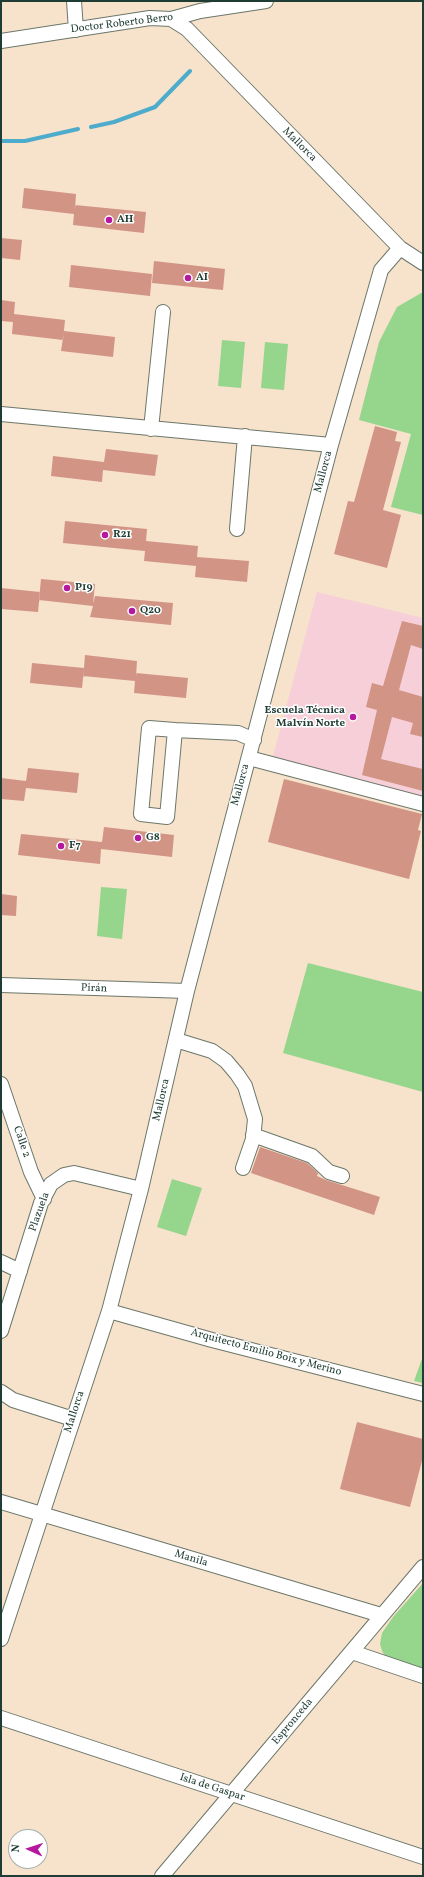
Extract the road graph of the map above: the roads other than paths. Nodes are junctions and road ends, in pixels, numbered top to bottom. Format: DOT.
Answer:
graph roads {
  1 [pos="74,1"];
  2 [pos="266,1"];
  3 [pos="171,19"];
  4 [pos="76,30"];
  5 [pos="1,41"];
  6 [pos="400,248"];
  7 [pos="423,263"];
  8 [pos="163,312"];
  9 [pos="1,414"];
  10 [pos="151,429"];
  11 [pos="245,436"];
  12 [pos="331,445"];
  13 [pos="237,530"];
  14 [pos="175,730"];
  15 [pos="254,740"];
  16 [pos="249,758"];
  17 [pos="423,804"];
  18 [pos="1,986"];
  19 [pos="187,991"];
  20 [pos="176,1040"];
  21 [pos="1,1084"];
  22 [pos="253,1135"];
  23 [pos="243,1168"];
  24 [pos="342,1176"];
  25 [pos="141,1189"];
  26 [pos="44,1198"];
  27 [pos="1,1262"];
  28 [pos="20,1271"];
  29 [pos="109,1311"];
  30 [pos="1,1331"];
  31 [pos="1,1392"];
  32 [pos="423,1394"];
  33 [pos="73,1419"];
  34 [pos="1,1502"];
  35 [pos="42,1514"];
  36 [pos="423,1567"];
  37 [pos="381,1615"];
  38 [pos="1,1639"];
  39 [pos="352,1652"];
  40 [pos="423,1676"];
  41 [pos="1,1718"];
  42 [pos="232,1794"];
  43 [pos="423,1857"];
  44 [pos="162,1876"];
  1 -- 4 [label="street"];
  2 -- 3 [label="street, Doctor Roberto Berro"];
  3 -- 4 [label="street, Doctor Roberto Berro"];
  3 -- 6 [label="street, Mallorca"];
  4 -- 5 [label="street, Doctor Roberto Berro"];
  6 -- 7 [label="street"];
  6 -- 12 [label="street, Mallorca"];
  8 -- 10 [label="street"];
  9 -- 10 [label="street"];
  10 -- 11 [label="street"];
  11 -- 12 [label="street"];
  11 -- 13 [label="street"];
  12 -- 15 [label="street, Mallorca"];
  14 -- 14 [label="street"];
  14 -- 15 [label="street"];
  15 -- 16 [label="street, Mallorca"];
  16 -- 17 [label="street"];
  16 -- 19 [label="street, Mallorca"];
  18 -- 19 [label="street, Pirán"];
  19 -- 20 [label="street, Mallorca"];
  20 -- 22 [label="street"];
  20 -- 25 [label="street, Mallorca"];
  21 -- 26 [label="street, Calle 2"];
  22 -- 23 [label="street"];
  22 -- 24 [label="street"];
  25 -- 26 [label="street, Plazuela"];
  25 -- 29 [label="street, Mallorca"];
  26 -- 28 [label="street, Plazuela"];
  27 -- 28 [label="street"];
  28 -- 30 [label="street, Plazuela"];
  29 -- 32 [label="street, Arquitecto Emilio Boix y Merino"];
  29 -- 33 [label="street, Mallorca"];
  31 -- 33 [label="street"];
  33 -- 35 [label="street, Mallorca"];
  34 -- 35 [label="street, Manila"];
  35 -- 37 [label="street, Manila"];
  35 -- 38 [label="street, Mallorca"];
  36 -- 37 [label="street, Espronceda"];
  37 -- 39 [label="street, Espronceda"];
  39 -- 40 [label="street"];
  39 -- 42 [label="street, Espronceda"];
  41 -- 42 [label="street, Isla de Gaspar"];
  42 -- 43 [label="street, Isla de Gaspar"];
  42 -- 44 [label="street, Espronceda"];
}
